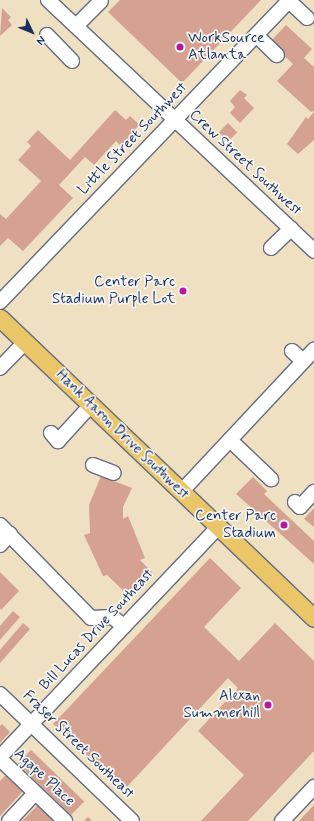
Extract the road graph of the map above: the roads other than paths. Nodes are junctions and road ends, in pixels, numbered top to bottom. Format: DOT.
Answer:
graph roads {
  1 [pos="48,0"];
  2 [pos="290,0"];
  3 [pos="101,1"];
  4 [pos="307,18"];
  5 [pos="76,26"];
  6 [pos="47,35"];
  7 [pos="256,35"];
  8 [pos="277,55"];
  9 [pos="72,61"];
  10 [pos="175,120"];
  11 [pos="291,229"];
  12 [pos="271,248"];
  13 [pos="314,251"];
  14 [pos="0,302"];
  15 [pos="0,318"];
  16 [pos="25,342"];
  17 [pos="314,350"];
  18 [pos="292,351"];
  19 [pos="303,362"];
  20 [pos="0,368"];
  21 [pos="91,405"];
  22 [pos="51,433"];
  23 [pos="230,440"];
  24 [pos="93,465"];
  25 [pos="114,473"];
  26 [pos="272,479"];
  27 [pos="181,492"];
  28 [pos="314,492"];
  29 [pos="295,502"];
  30 [pos="218,527"];
  31 [pos="3,535"];
  32 [pos="314,618"];
  33 [pos="124,626"];
  34 [pos="0,694"];
  35 [pos="31,724"];
  36 [pos="0,758"];
  37 [pos="314,787"];
  38 [pos="35,793"];
  39 [pos="9,821"];
  40 [pos="65,821"];
  41 [pos="132,821"];
  42 [pos="282,821"];
  1 -- 5 [label="street, Crew Street Southwest"];
  2 -- 4 [label="street"];
  2 -- 7 [label="street, Little Street Southwest"];
  3 -- 5 [label="street"];
  5 -- 10 [label="street, Crew Street Southwest"];
  6 -- 9 [label="street"];
  7 -- 8 [label="street"];
  7 -- 10 [label="street, Little Street Southwest"];
  10 -- 11 [label="street, Crew Street Southwest"];
  10 -- 14 [label="street, Little Street Southwest"];
  11 -- 12 [label="street"];
  11 -- 13 [label="street, Crew Street Southwest"];
  15 -- 16 [label="main road, Hank Aaron Drive Southwest"];
  16 -- 20 [label="street"];
  16 -- 21 [label="main road, Hank Aaron Drive Southwest"];
  17 -- 19 [label="street"];
  18 -- 19 [label="street"];
  19 -- 23 [label="street"];
  21 -- 22 [label="street"];
  21 -- 27 [label="main road, Hank Aaron Drive Southwest"];
  23 -- 26 [label="street"];
  23 -- 27 [label="street"];
  24 -- 25 [label="street"];
  27 -- 30 [label="main road, Hank Aaron Drive Southwest"];
  28 -- 29 [label="street"];
  30 -- 32 [label="main road, Hank Aaron Drive Southwest"];
  30 -- 33 [label="street, Bill Lucas Drive Southeast"];
  31 -- 33 [label="street"];
  33 -- 35 [label="street, Bill Lucas Drive Southeast"];
  34 -- 35 [label="street, Fraser Street Southeast"];
  35 -- 36 [label="street, Bill Lucas Drive Southeast"];
  35 -- 41 [label="street, Fraser Street Southeast"];
  36 -- 38 [label="street, Agape Place"];
  37 -- 42 [label="street"];
  38 -- 39 [label="street"];
  38 -- 40 [label="street, Agape Place"];
}
